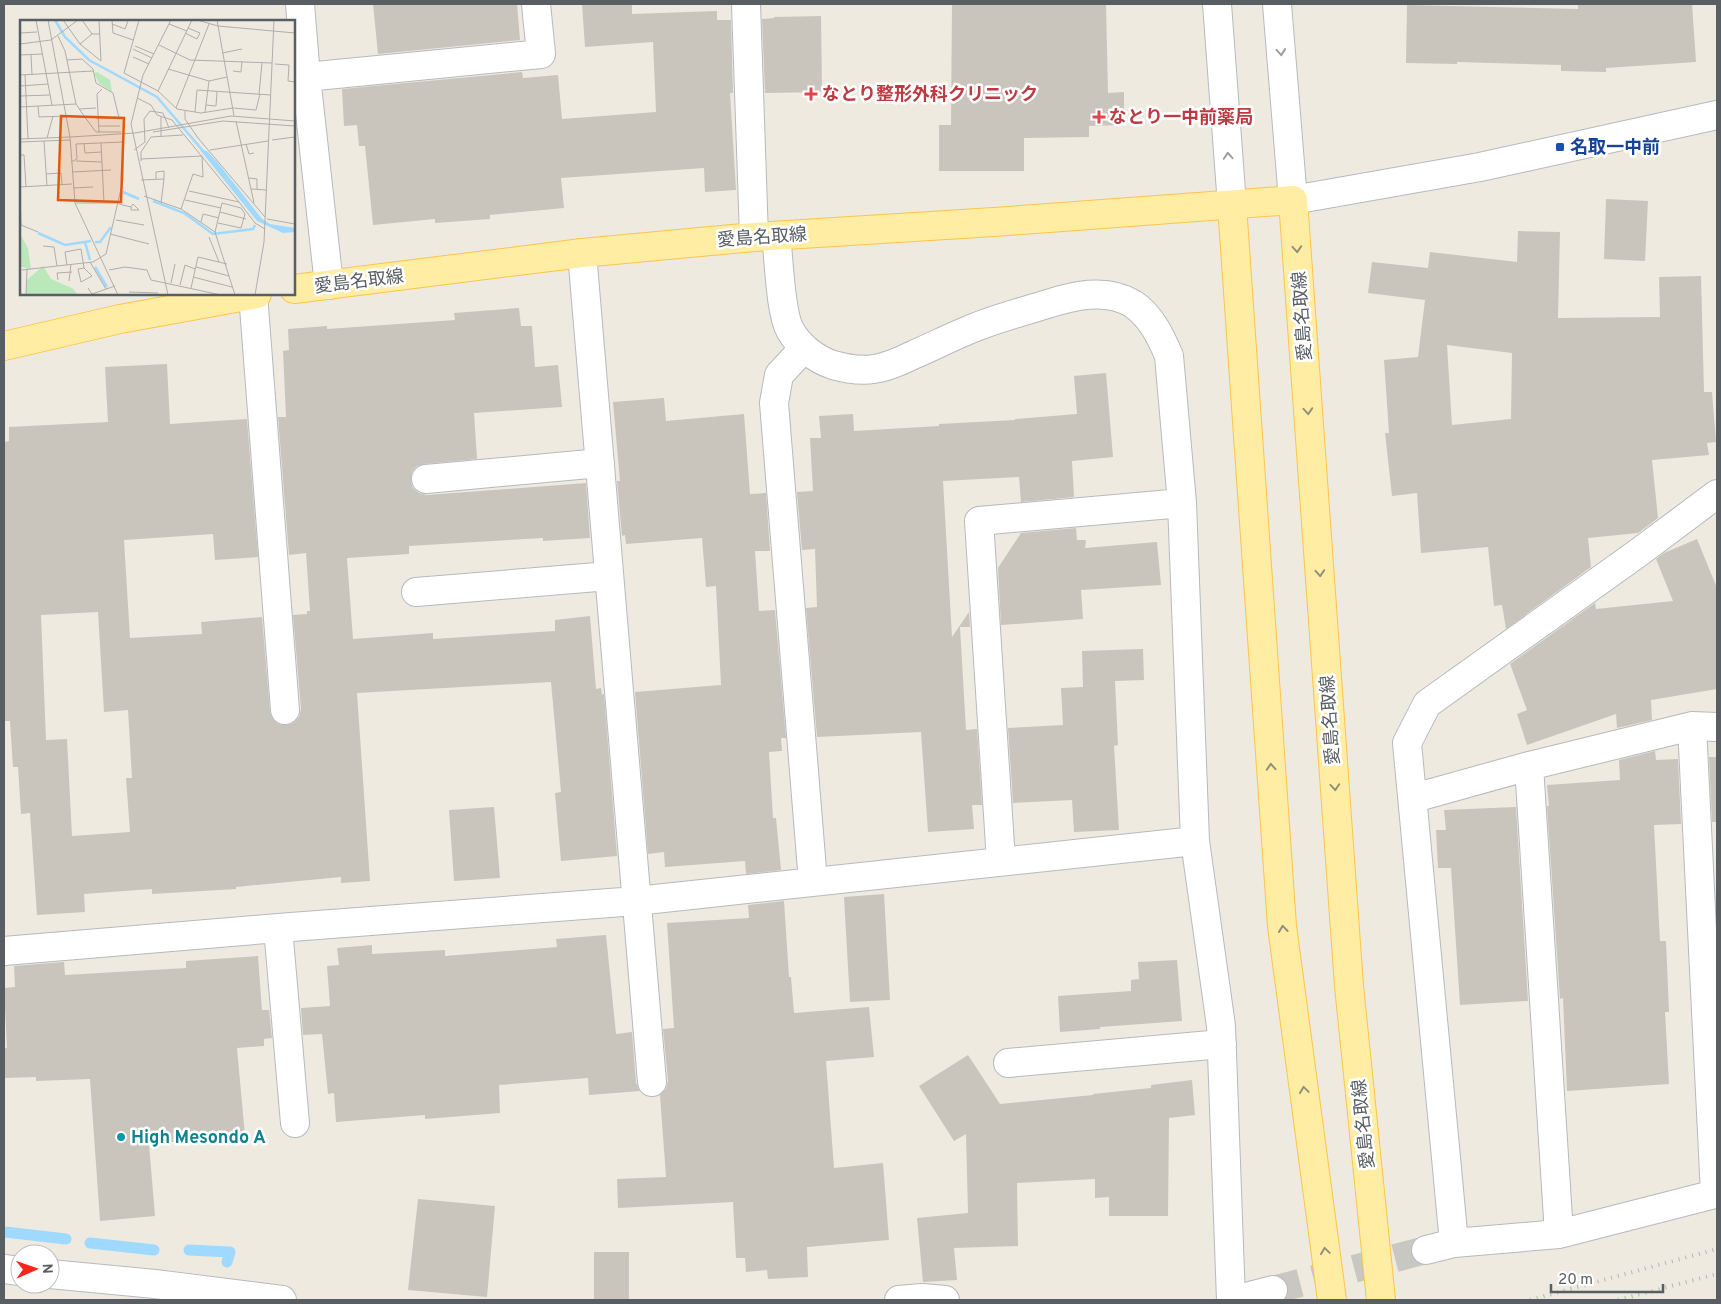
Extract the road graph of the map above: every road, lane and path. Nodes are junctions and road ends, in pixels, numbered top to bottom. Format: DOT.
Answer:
graph roads {
  1 [pos="300,4"];
  2 [pos="536,4"];
  3 [pos="746,4"];
  4 [pos="1217,4"];
  5 [pos="1277,4"];
  6 [pos="306,77"];
  7 [pos="1717,115"];
  8 [pos="1293,200"];
  9 [pos="1232,205"];
  10 [pos="765,236"];
  11 [pos="582,253"];
  12 [pos="329,285"];
  13 [pos="295,289"];
  14 [pos="248,295"];
  15 [pos="253,295"];
  16 [pos="4,346"];
  17 [pos="804,348"];
  18 [pos="600,463"];
  19 [pos="426,479"];
  20 [pos="1717,494"];
  21 [pos="1182,503"];
  22 [pos="610,576"];
  23 [pos="416,592"];
  24 [pos="285,710"];
  25 [pos="1705,726"];
  26 [pos="1529,766"];
  27 [pos="1414,798"];
  28 [pos="1195,841"];
  29 [pos="1001,861"];
  30 [pos="812,882"];
  31 [pos="636,901"];
  32 [pos="278,928"];
  33 [pos="4,951"];
  34 [pos="1222,1044"];
  35 [pos="1008,1063"];
  36 [pos="652,1082"];
  37 [pos="295,1123"];
  38 [pos="1716,1194"];
  39 [pos="1559,1234"];
  40 [pos="1454,1243"];
  41 [pos="1426,1250"];
  42 [pos="60,1275"];
  43 [pos="1273,1290"];
  44 [pos="1380,1294"];
  45 [pos="282,1300"];
  46 [pos="899,1300"];
  47 [pos="945,1300"];
  48 [pos="1232,1300"];
  49 [pos="1332,1300"];
  1 -- 6 [label="street"];
  2 -- 6 [label="street"];
  3 -- 10 [label="street"];
  9 -- 4 [label="street, one-way"];
  5 -- 8 [label="street, one-way"];
  6 -- 12 [label="street"];
  7 -- 8 [label="street"];
  8 -- 9 [label="main road, 愛島名取線"];
  8 -- 44 [label="main road, 愛島名取線, one-way"];
  9 -- 10 [label="main road, 愛島名取線"];
  49 -- 9 [label="main road, one-way"];
  10 -- 11 [label="main road, 愛島名取線"];
  10 -- 17 [label="street"];
  11 -- 12 [label="main road, 愛島名取線"];
  11 -- 18 [label="street"];
  12 -- 13 [label="main road, 愛島名取線"];
  14 -- 16 [label="main road"];
  15 -- 24 [label="street"];
  17 -- 21 [label="street"];
  17 -- 30 [label="street"];
  18 -- 19 [label="street"];
  18 -- 22 [label="street"];
  20 -- 27 [label="street"];
  21 -- 28 [label="street"];
  21 -- 29 [label="street"];
  22 -- 23 [label="street"];
  22 -- 31 [label="street"];
  25 -- 26 [label="street"];
  25 -- 38 [label="street"];
  26 -- 27 [label="street"];
  26 -- 39 [label="street"];
  27 -- 40 [label="street"];
  28 -- 29 [label="street"];
  28 -- 34 [label="street"];
  29 -- 30 [label="street"];
  30 -- 31 [label="street"];
  31 -- 32 [label="street"];
  31 -- 36 [label="street"];
  32 -- 33 [label="street"];
  32 -- 37 [label="street"];
  34 -- 35 [label="street"];
  34 -- 48 [label="street"];
  38 -- 39 [label="street"];
  39 -- 40 [label="street"];
  40 -- 41 [label="street"];
  42 -- 45 [label="street"];
  43 -- 48 [label="street"];
  46 -- 47 [label="street"];
}
